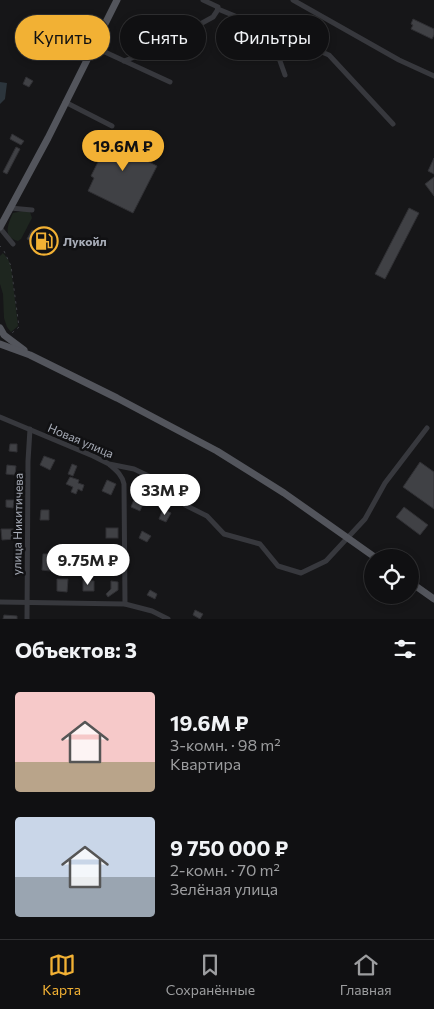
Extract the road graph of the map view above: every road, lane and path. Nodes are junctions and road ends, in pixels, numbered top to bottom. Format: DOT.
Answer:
graph roads {
  1 [pos="117,0"];
  2 [pos="203,0"];
  3 [pos="293,0"];
  4 [pos="218,9"];
  5 [pos="110,15"];
  6 [pos="233,15"];
  7 [pos="110,54"];
  8 [pos="329,55"];
  9 [pos="87,60"];
  10 [pos="280,60"];
  11 [pos="124,61"];
  12 [pos="285,75"];
  13 [pos="434,76"];
  14 [pos="170,82"];
  15 [pos="65,102"];
  16 [pos="393,124"];
  17 [pos="112,126"];
  18 [pos="10,208"];
  19 [pos="32,210"];
  20 [pos="0,228"];
  21 [pos="13,244"];
  22 [pos="4,251"];
  23 [pos="0,328"];
  24 [pos="10,335"];
  25 [pos="0,344"];
  26 [pos="30,355"];
  27 [pos="0,417"];
  28 [pos="427,428"];
  29 [pos="30,430"];
  30 [pos="109,464"];
  31 [pos="348,537"];
  32 [pos="364,549"];
  33 [pos="419,588"];
  34 [pos="434,599"];
  35 [pos="0,602"];
  36 [pos="26,604"];
  37 [pos="125,604"];
  38 [pos="26,619"];
  39 [pos="168,619"];
  1 -- 5 [label="main road"];
  2 -- 4 [label="street"];
  3 -- 13 [label="street"];
  4 -- 6 [label="street"];
  4 -- 11 [label="street"];
  7 -- 11 [label="street"];
  8 -- 16 [label="street"];
  9 -- 15 [label="main road"];
  10 -- 12 [label="street"];
  11 -- 14 [label="street"];
  15 -- 17 [label="street"];
  15 -- 18 [label="main road"];
  18 -- 19 [label="street"];
  18 -- 20 [label="main road"];
  20 -- 21 [label="street"];
  22 -- 24 [label="path"];
  23 -- 26 [label="main road"];
  25 -- 26 [label="main road"];
  26 -- 31 [label="main road"];
  27 -- 29 [label="street, Новая улица"];
  28 -- 31 [label="street, Новая улица"];
  29 -- 30 [label="street, Новая улица"];
  29 -- 36 [label="street, улица Никитичева"];
  30 -- 31 [label="street, Новая улица"];
  30 -- 37 [label="street"];
  31 -- 32 [label="main road"];
  33 -- 34 [label="main road"];
  35 -- 36 [label="street"];
  36 -- 37 [label="street"];
  36 -- 38 [label="street, улица Никитичева"];
  37 -- 39 [label="street"];
}
